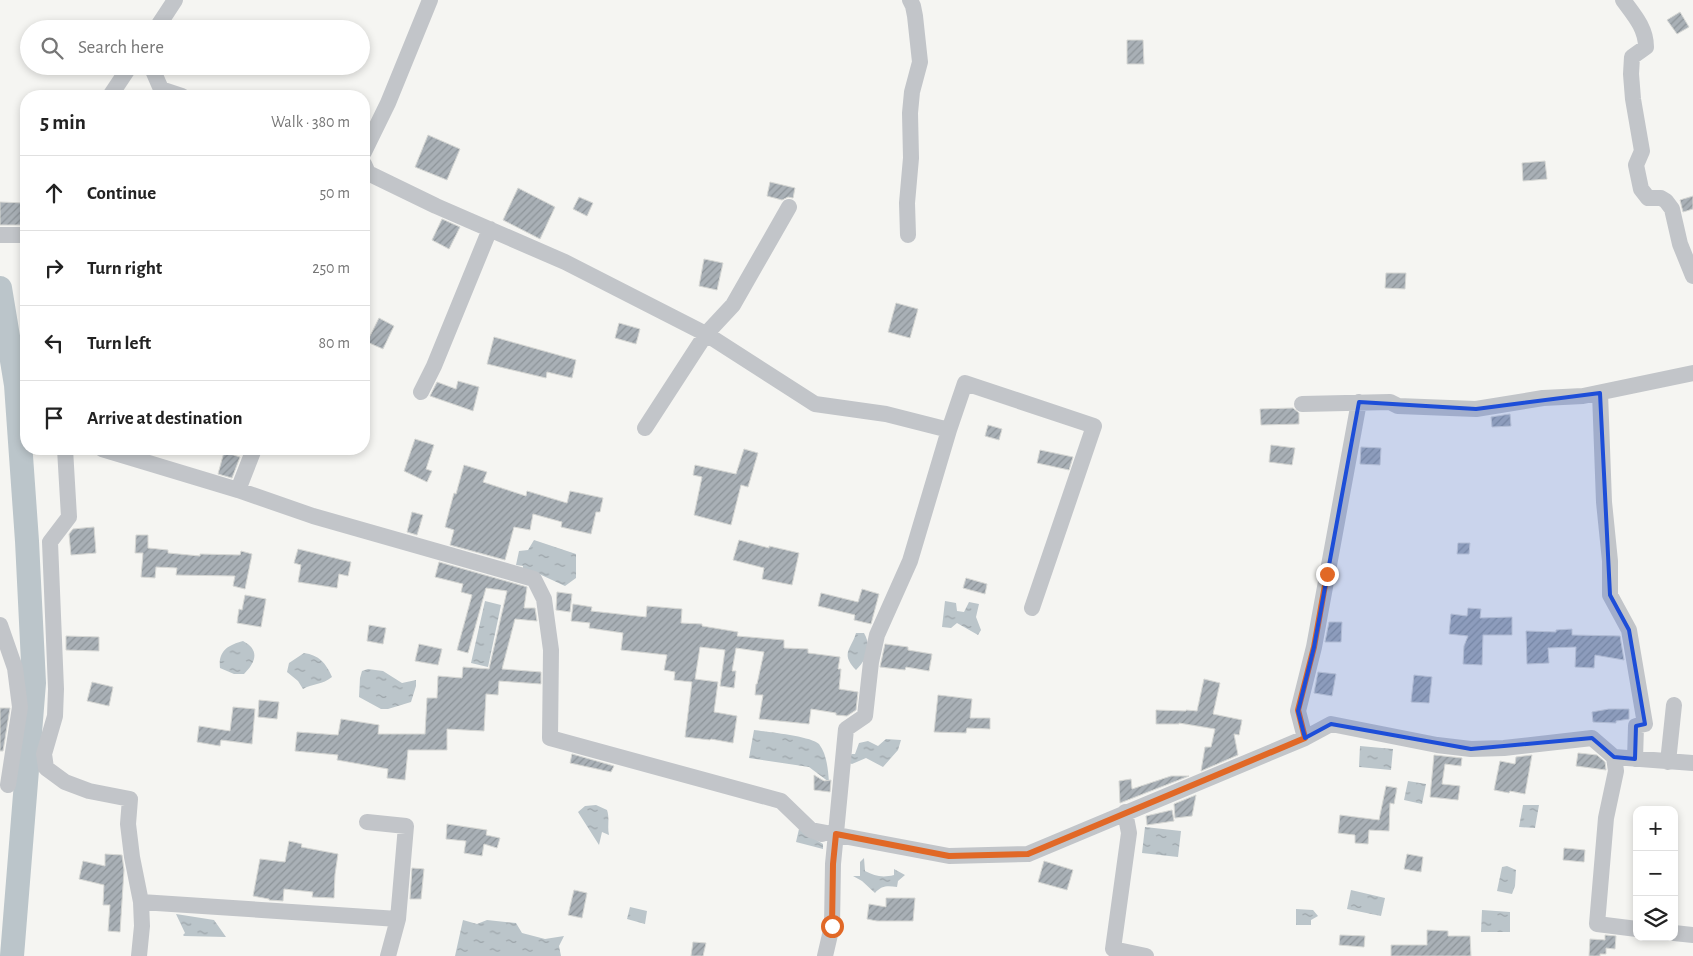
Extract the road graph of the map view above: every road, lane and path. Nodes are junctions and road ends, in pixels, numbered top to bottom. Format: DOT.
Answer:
graph roads {
  1 [pos="175,0"];
  2 [pos="430,0"];
  3 [pos="910,0"];
  4 [pos="1623,0"];
  5 [pos="162,20"];
  6 [pos="124,75"];
  7 [pos="155,75"];
  8 [pos="114,90"];
  9 [pos="164,90"];
  10 [pos="370,140"];
  11 [pos="370,174"];
  12 [pos="789,207"];
  13 [pos="490,230"];
  14 [pos="0,235"];
  15 [pos="20,235"];
  16 [pos="908,236"];
  17 [pos="1693,276"];
  18 [pos="706,334"];
  19 [pos="1693,372"];
  20 [pos="422,392"];
  21 [pos="1600,393"];
  22 [pos="1359,402"];
  23 [pos="1302,404"];
  24 [pos="645,428"];
  25 [pos="949,430"];
  26 [pos="65,455"];
  27 [pos="122,455"];
  28 [pos="252,455"];
  29 [pos="238,490"];
  30 [pos="1032,608"];
  31 [pos="0,626"];
  32 [pos="1674,705"];
  33 [pos="1305,738"];
  34 [pos="1614,758"];
  35 [pos="1635,759"];
  36 [pos="1668,762"];
  37 [pos="1693,763"];
  38 [pos="8,785"];
  39 [pos="1125,812"];
  40 [pos="367,822"];
  41 [pos="836,837"];
  42 [pos="141,902"];
  43 [pos="398,919"];
  44 [pos="1633,928"];
  45 [pos="1678,933"];
  46 [pos="1693,935"];
  47 [pos="1112,953"];
  48 [pos="139,956"];
  49 [pos="388,956"];
  50 [pos="825,956"];
  51 [pos="1146,956"];
  1 -- 5 [label="street"];
  2 -- 10 [label="street"];
  3 -- 16 [label="street"];
  4 -- 17 [label="street"];
  6 -- 8 [label="street"];
  7 -- 9 [label="street"];
  11 -- 13 [label="street"];
  12 -- 18 [label="street"];
  13 -- 18 [label="street"];
  13 -- 20 [label="street"];
  14 -- 15 [label="street"];
  18 -- 24 [label="street"];
  18 -- 25 [label="street"];
  19 -- 21 [label="street"];
  21 -- 22 [label="street"];
  21 -- 35 [label="street"];
  22 -- 23 [label="street"];
  22 -- 33 [label="street"];
  25 -- 30 [label="street"];
  25 -- 41 [label="street"];
  26 -- 42 [label="street"];
  27 -- 29 [label="street"];
  28 -- 29 [label="street"];
  29 -- 41 [label="street"];
  31 -- 38 [label="street"];
  32 -- 36 [label="street"];
  33 -- 34 [label="street"];
  33 -- 39 [label="street"];
  34 -- 35 [label="street"];
  34 -- 44 [label="street"];
  35 -- 36 [label="street"];
  36 -- 37 [label="street"];
  39 -- 41 [label="street"];
  39 -- 47 [label="street"];
  40 -- 43 [label="street"];
  41 -- 50 [label="street"];
  42 -- 43 [label="street"];
  42 -- 48 [label="street"];
  43 -- 49 [label="street"];
  45 -- 46 [label="street"];
  47 -- 51 [label="street"];
}
